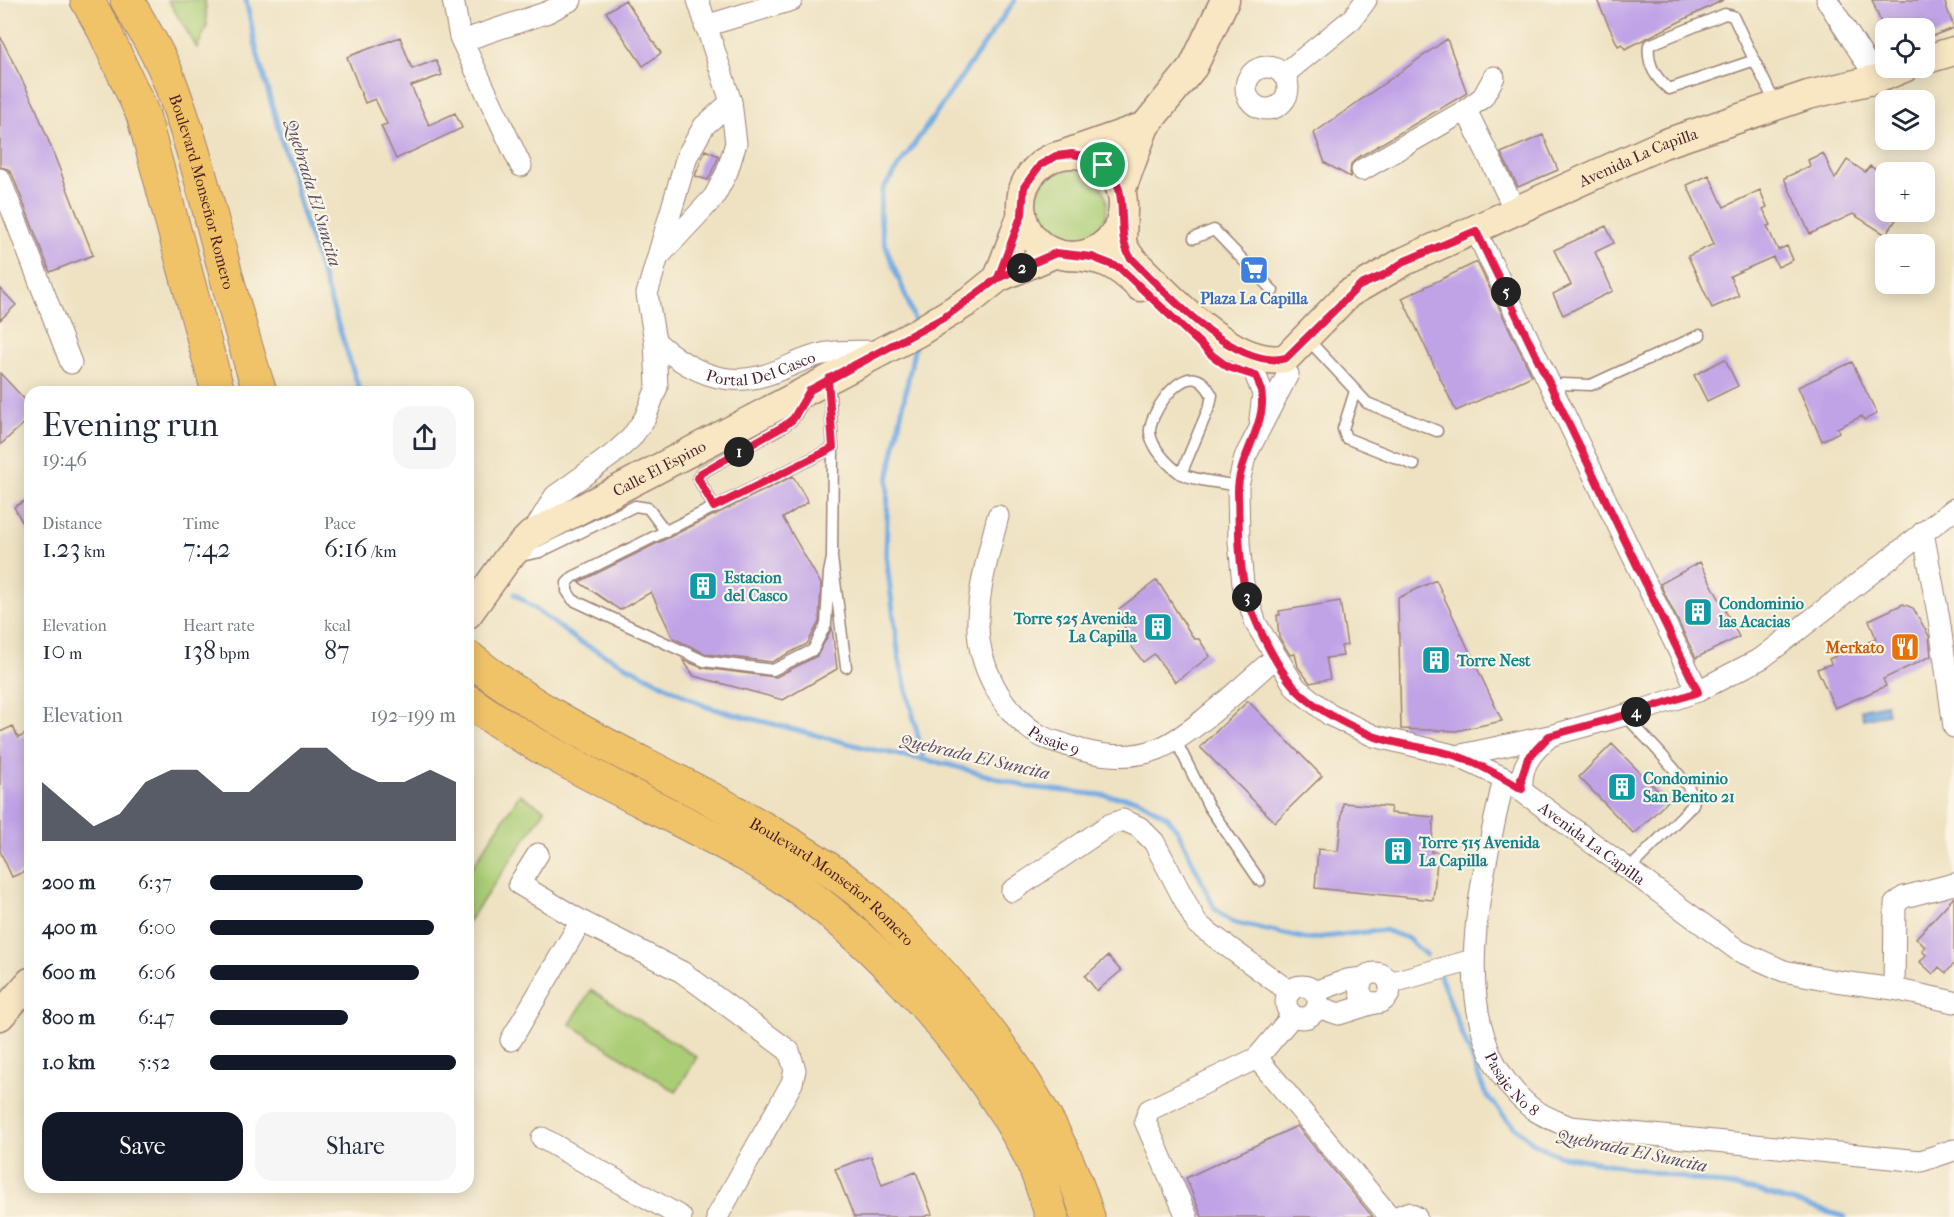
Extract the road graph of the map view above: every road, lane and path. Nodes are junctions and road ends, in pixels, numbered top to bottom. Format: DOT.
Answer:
graph roads {
  1 [pos="72,0"];
  2 [pos="87,0"];
  3 [pos="127,0"];
  4 [pos="143,0"];
  5 [pos="453,0"];
  6 [pos="571,0"];
  7 [pos="698,0"];
  8 [pos="792,0"];
  9 [pos="1225,0"];
  10 [pos="1366,0"];
  11 [pos="1827,0"];
  12 [pos="705,26"];
  13 [pos="104,30"];
  14 [pos="462,41"];
  15 [pos="1954,51"];
  16 [pos="1935,57"];
  17 [pos="1755,60"];
  18 [pos="165,70"];
  19 [pos="1283,75"];
  20 [pos="1494,77"];
  21 [pos="1877,79"];
  22 [pos="731,102"];
  23 [pos="1776,106"];
  24 [pos="1466,110"];
  25 [pos="1145,126"];
  26 [pos="1064,154"];
  27 [pos="521,166"];
  28 [pos="1362,170"];
  29 [pos="0,179"];
  30 [pos="1122,199"];
  31 [pos="1516,212"];
  32 [pos="1022,214"];
  33 [pos="1476,231"];
  34 [pos="1194,238"];
  35 [pos="660,254"];
  36 [pos="1062,255"];
  37 [pos="998,278"];
  38 [pos="1273,291"];
  39 [pos="1309,333"];
  40 [pos="1700,335"];
  41 [pos="655,340"];
  42 [pos="879,351"];
  43 [pos="71,363"];
  44 [pos="1257,368"];
  45 [pos="1288,374"];
  46 [pos="819,384"];
  47 [pos="216,386"];
  48 [pos="258,386"];
  49 [pos="1552,388"];
  50 [pos="1355,391"];
  51 [pos="1260,425"];
  52 [pos="1437,431"];
  53 [pos="833,448"];
  54 [pos="1414,465"];
  55 [pos="1181,474"];
  56 [pos="1238,486"];
  57 [pos="714,507"];
  58 [pos="1954,509"];
  59 [pos="998,516"];
  60 [pos="666,532"];
  61 [pos="1923,532"];
  62 [pos="531,535"];
  63 [pos="508,558"];
  64 [pos="832,558"];
  65 [pos="474,605"];
  66 [pos="1276,657"];
  67 [pos="474,662"];
  68 [pos="846,667"];
  69 [pos="1698,692"];
  70 [pos="474,705"];
  71 [pos="1625,715"];
  72 [pos="1954,727"];
  73 [pos="1549,736"];
  74 [pos="1176,741"];
  75 [pos="1457,756"];
  76 [pos="1513,784"];
  77 [pos="537,854"];
  78 [pos="1629,869"];
  79 [pos="1260,881"];
  80 [pos="1954,884"];
  81 [pos="1012,891"];
  82 [pos="581,921"];
  83 [pos="1473,960"];
  84 [pos="24,978"];
  85 [pos="1365,978"];
  86 [pos="0,981"];
  87 [pos="1389,983"];
  88 [pos="24,989"];
  89 [pos="1894,989"];
  90 [pos="1290,992"];
  91 [pos="1316,1000"];
  92 [pos="1954,1002"];
  93 [pos="1374,1003"];
  94 [pos="1293,1015"];
  95 [pos="0,1016"];
  96 [pos="512,1040"];
  97 [pos="1257,1058"];
  98 [pos="542,1138"];
  99 [pos="1954,1150"];
  100 [pos="1084,1203"];
  101 [pos="681,1217"];
  102 [pos="717,1217"];
  103 [pos="1052,1217"];
  104 [pos="1094,1217"];
  105 [pos="1187,1217"];
  106 [pos="1390,1217"];
  107 [pos="1397,1217"];
  108 [pos="1416,1217"];
  1 -- 13 [label="highway"];
  2 -- 13 [label="highway"];
  3 -- 18 [label="highway, Boulevard Monseñor Romero"];
  4 -- 18 [label="highway"];
  5 -- 14 [label="street"];
  6 -- 14 [label="street"];
  7 -- 12 [label="street"];
  8 -- 12 [label="street"];
  9 -- 25 [label="street"];
  10 -- 19 [label="street"];
  11 -- 21 [label="street"];
  12 -- 22 [label="street"];
  13 -- 47 [label="highway"];
  14 -- 27 [label="street"];
  15 -- 16 [label="street"];
  17 -- 17 [label="lane"];
  17 -- 23 [label="lane"];
  18 -- 48 [label="highway, Boulevard Monseñor Romero"];
  20 -- 24 [label="street"];
  21 -- 23 [label="street, Avenida La Capilla"];
  22 -- 35 [label="street"];
  22 -- 35 [label="street"];
  23 -- 31 [label="street, Avenida La Capilla"];
  24 -- 28 [label="street"];
  24 -- 31 [label="street"];
  25 -- 26 [label="street"];
  25 -- 30 [label="street"];
  26 -- 30 [label="street"];
  26 -- 32 [label="street"];
  29 -- 43 [label="street"];
  30 -- 36 [label="street"];
  30 -- 44 [label="street"];
  31 -- 33 [label="street, Avenida La Capilla"];
  32 -- 36 [label="street"];
  32 -- 37 [label="street"];
  33 -- 39 [label="street, Avenida La Capilla"];
  33 -- 49 [label="street"];
  34 -- 38 [label="lane"];
  35 -- 41 [label="street"];
  36 -- 37 [label="street, Calle El Espino"];
  36 -- 44 [label="street"];
  37 -- 42 [label="street, Calle El Espino"];
  39 -- 44 [label="street, Avenida La Capilla"];
  39 -- 45 [label="street, Avenida La Capilla"];
  39 -- 50 [label="lane"];
  40 -- 49 [label="lane"];
  41 -- 42 [label="street, Portal Del Casco"];
  41 -- 62 [label="street"];
  42 -- 46 [label="street, Calle El Espino"];
  44 -- 45 [label="street"];
  44 -- 51 [label="street, Avenida La Capilla"];
  45 -- 51 [label="street, Avenida La Capilla"];
  46 -- 53 [label="lane"];
  46 -- 57 [label="lane"];
  46 -- 62 [label="street, Calle El Espino"];
  49 -- 69 [label="street"];
  50 -- 52 [label="lane"];
  50 -- 54 [label="lane"];
  51 -- 56 [label="street, Avenida La Capilla"];
  53 -- 57 [label="lane"];
  53 -- 64 [label="lane"];
  55 -- 55 [label="lane"];
  55 -- 56 [label="lane"];
  56 -- 66 [label="street, Avenida La Capilla"];
  57 -- 60 [label="lane"];
  58 -- 61 [label="street"];
  59 -- 74 [label="street, Pasaje 9"];
  60 -- 63 [label="lane"];
  60 -- 64 [label="lane"];
  61 -- 69 [label="street"];
  61 -- 72 [label="street"];
  62 -- 63 [label="street, Calle El Espino"];
  63 -- 65 [label="street, Calle El Espino"];
  64 -- 68 [label="lane"];
  66 -- 74 [label="street, Pasaje 9"];
  66 -- 75 [label="street, Avenida La Capilla"];
  67 -- 100 [label="highway, Boulevard Monseñor Romero"];
  69 -- 71 [label="street"];
  70 -- 103 [label="highway, Boulevard Monseñor Romero"];
  71 -- 73 [label="street"];
  71 -- 78 [label="lane"];
  73 -- 75 [label="street"];
  73 -- 76 [label="street, Pasaje No 8"];
  74 -- 79 [label="lane"];
  75 -- 76 [label="street, Avenida La Capilla"];
  76 -- 78 [label="street, Avenida La Capilla"];
  76 -- 83 [label="street, Pasaje No 8"];
  77 -- 82 [label="street"];
  78 -- 89 [label="street, Avenida La Capilla"];
  80 -- 89 [label="street"];
  81 -- 90 [label="street"];
  82 -- 96 [label="street"];
  82 -- 102 [label="street"];
  83 -- 87 [label="street"];
  83 -- 99 [label="street, Pasaje No 8"];
  84 -- 86 [label="street"];
  85 -- 87 [label="street"];
  85 -- 91 [label="street"];
  85 -- 93 [label="street"];
  87 -- 93 [label="street"];
  88 -- 95 [label="street"];
  89 -- 92 [label="street, Avenida La Capilla"];
  90 -- 91 [label="street"];
  90 -- 94 [label="street"];
  91 -- 93 [label="street"];
  91 -- 94 [label="street"];
  94 -- 97 [label="street"];
  97 -- 105 [label="street"];
  97 -- 106 [label="street"];
  98 -- 101 [label="street"];
  100 -- 104 [label="lane"];
  107 -- 108 [label="street"];
}
